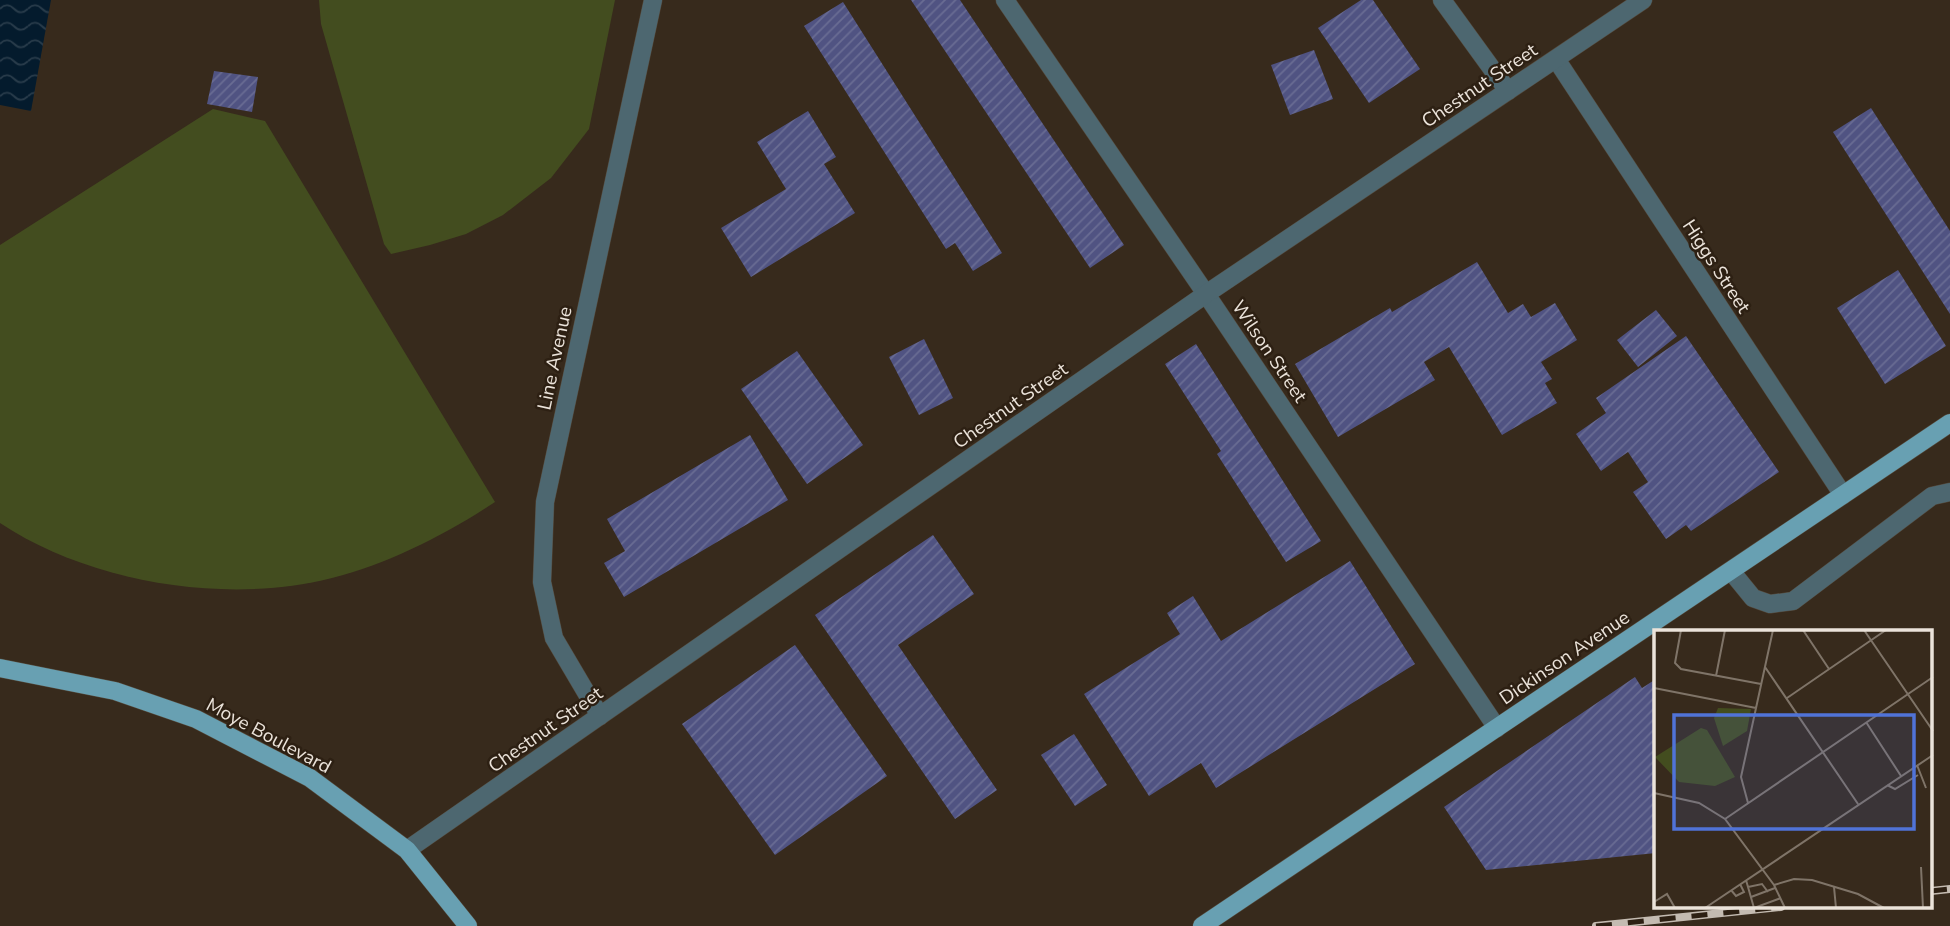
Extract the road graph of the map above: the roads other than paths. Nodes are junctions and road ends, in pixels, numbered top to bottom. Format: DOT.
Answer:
graph roads {
  1 [pos="653,0"];
  2 [pos="1005,0"];
  3 [pos="1442,0"];
  4 [pos="1643,0"];
  5 [pos="1556,59"];
  6 [pos="1508,91"];
  7 [pos="1206,294"];
  8 [pos="1950,423"];
  9 [pos="1950,492"];
  10 [pos="1843,495"];
  11 [pos="1731,570"];
  12 [pos="0,668"];
  13 [pos="600,716"];
  14 [pos="1497,728"];
  15 [pos="407,850"];
  16 [pos="468,926"];
  17 [pos="1202,926"];
  1 -- 13 [label="street, Line Avenue"];
  2 -- 7 [label="street, Wilson Street"];
  3 -- 6 [label="street"];
  4 -- 5 [label="street, Chestnut Street"];
  5 -- 6 [label="street, Chestnut Street"];
  5 -- 10 [label="street, Higgs Street"];
  6 -- 7 [label="street, Chestnut Street"];
  7 -- 13 [label="street, Chestnut Street"];
  7 -- 14 [label="street, Wilson Street"];
  8 -- 10 [label="main road, Dickinson Avenue"];
  9 -- 11 [label="street"];
  10 -- 11 [label="main road, Dickinson Avenue"];
  11 -- 14 [label="main road, Dickinson Avenue"];
  12 -- 15 [label="main road, Moye Boulevard"];
  13 -- 15 [label="street, Chestnut Street"];
  14 -- 17 [label="main road, Dickinson Avenue"];
  15 -- 16 [label="main road, Moye Boulevard"];
}
